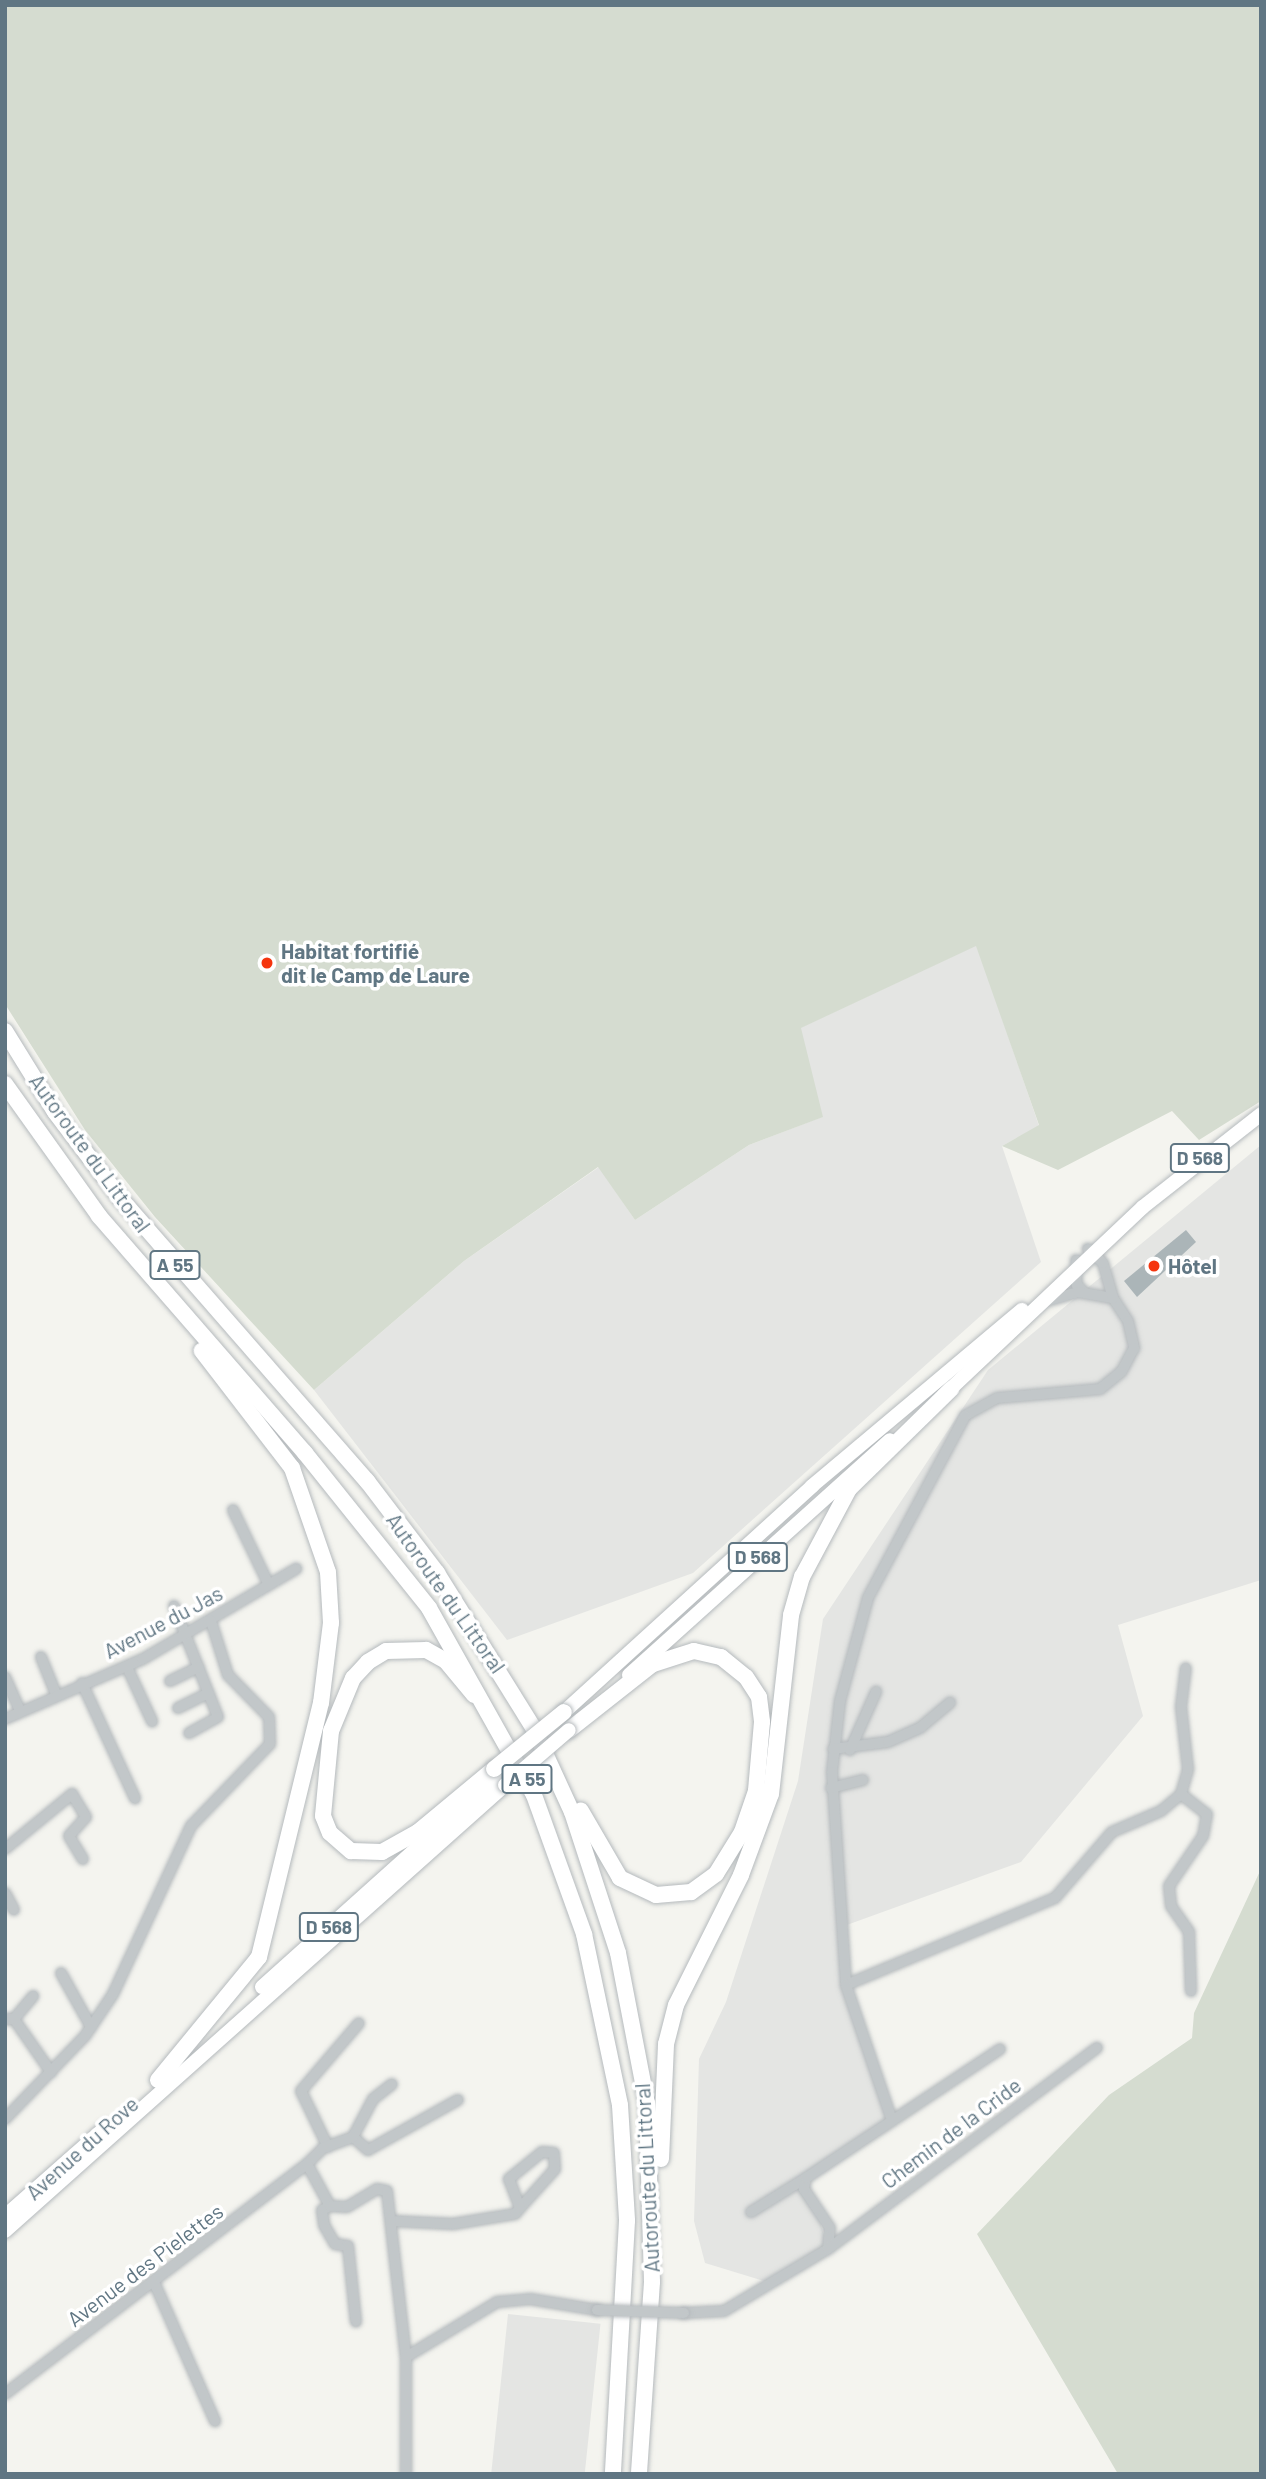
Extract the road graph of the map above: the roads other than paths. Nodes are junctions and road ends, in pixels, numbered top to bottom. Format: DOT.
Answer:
graph roads {
  1 [pos="5,1031"];
  2 [pos="5,1084"];
  3 [pos="1261,1114"];
  4 [pos="99,1216"];
  5 [pos="1092,1250"];
  6 [pos="1075,1266"];
  7 [pos="1086,1293"];
  8 [pos="1113,1298"];
  9 [pos="1042,1304"];
  10 [pos="951,1388"];
  11 [pos="367,1481"];
  12 [pos="233,1510"];
  13 [pos="296,1569"];
  14 [pos="268,1585"];
  15 [pos="174,1606"];
  16 [pos="211,1621"];
  17 [pos="188,1634"];
  18 [pos="41,1657"];
  19 [pos="127,1667"];
  20 [pos="199,1667"];
  21 [pos="1186,1668"];
  22 [pos="5,1676"];
  23 [pos="170,1681"];
  24 [pos="82,1683"];
  25 [pos="55,1692"];
  26 [pos="876,1692"];
  27 [pos="209,1693"];
  28 [pos="950,1703"];
  29 [pos="178,1708"];
  30 [pos="567,1709"];
  31 [pos="20,1710"];
  32 [pos="5,1719"];
  33 [pos="152,1721"];
  34 [pos="569,1730"];
  35 [pos="189,1733"];
  36 [pos="833,1749"];
  37 [pos="850,1750"];
  38 [pos="500,1776"];
  39 [pos="863,1780"];
  40 [pos="831,1787"];
  41 [pos="1181,1794"];
  42 [pos="135,1798"];
  43 [pos="5,1849"];
  44 [pos="83,1859"];
  45 [pos="5,1894"];
  46 [pos="14,1910"];
  47 [pos="61,1973"];
  48 [pos="846,1985"];
  49 [pos="1191,1991"];
  50 [pos="599,1992"];
  51 [pos="33,1996"];
  52 [pos="10,2019"];
  53 [pos="359,2022"];
  54 [pos="91,2027"];
  55 [pos="1097,2048"];
  56 [pos="1000,2049"];
  57 [pos="51,2072"];
  58 [pos="158,2080"];
  59 [pos="392,2084"];
  60 [pos="458,2100"];
  61 [pos="5,2119"];
  62 [pos="892,2120"];
  63 [pos="353,2137"];
  64 [pos="328,2147"];
  65 [pos="307,2164"];
  66 [pos="806,2178"];
  67 [pos="330,2206"];
  68 [pos="520,2208"];
  69 [pos="751,2212"];
  70 [pos="5,2216"];
  71 [pos="391,2221"];
  72 [pos="5,2231"];
  73 [pos="828,2249"];
  74 [pos="154,2283"];
  75 [pos="356,2322"];
  76 [pos="406,2357"];
  77 [pos="5,2394"];
  78 [pos="215,2421"];
  79 [pos="406,2474"];
  80 [pos="613,2474"];
  81 [pos="640,2474"];
  1 -- 11 [label="highway, Autoroute du Littoral / A 55"];
  2 -- 4 [label="highway, Autoroute du Littoral / A 55"];
  3 -- 5 [label="main road, D 568"];
  4 -- 50 [label="highway, Autoroute du Littoral / A 55"];
  4 -- 58 [label="highway"];
  5 -- 6 [label="main road, D 568"];
  5 -- 8 [label="street"];
  6 -- 7 [label="street"];
  6 -- 9 [label="main road, D 568"];
  6 -- 30 [label="main road, D 568"];
  7 -- 8 [label="street"];
  7 -- 9 [label="street"];
  8 -- 36 [label="street"];
  9 -- 10 [label="main road, D 568"];
  10 -- 34 [label="main road, D 568"];
  10 -- 81 [label="highway"];
  11 -- 34 [label="highway"];
  11 -- 81 [label="highway, Autoroute du Littoral / A 55"];
  12 -- 14 [label="street"];
  13 -- 14 [label="street, Avenue du Jas"];
  14 -- 16 [label="street, Avenue du Jas"];
  15 -- 17 [label="street"];
  16 -- 17 [label="street, Avenue du Jas"];
  16 -- 54 [label="street"];
  17 -- 19 [label="street, Avenue du Jas"];
  17 -- 20 [label="street"];
  18 -- 25 [label="street"];
  19 -- 24 [label="street, Avenue du Jas"];
  19 -- 33 [label="street"];
  20 -- 23 [label="street"];
  20 -- 27 [label="street"];
  21 -- 41 [label="street"];
  22 -- 31 [label="street"];
  24 -- 25 [label="street, Avenue du Jas"];
  24 -- 42 [label="street"];
  25 -- 31 [label="street, Avenue du Jas"];
  26 -- 37 [label="street"];
  27 -- 29 [label="street"];
  27 -- 35 [label="street"];
  28 -- 37 [label="street"];
  30 -- 38 [label="highway, bridge"];
  31 -- 32 [label="street, Avenue du Jas"];
  34 -- 38 [label="main road, D 568, bridge"];
  36 -- 37 [label="street"];
  36 -- 40 [label="street"];
  38 -- 50 [label="highway"];
  38 -- 58 [label="main road, D 568"];
  38 -- 72 [label="main road, D 568"];
  39 -- 40 [label="street"];
  40 -- 48 [label="street"];
  41 -- 48 [label="street"];
  41 -- 49 [label="street"];
  43 -- 44 [label="street"];
  45 -- 46 [label="street"];
  47 -- 54 [label="street"];
  48 -- 62 [label="street"];
  50 -- 80 [label="highway, Autoroute du Littoral / A 55"];
  51 -- 52 [label="street"];
  52 -- 57 [label="street"];
  53 -- 64 [label="street"];
  54 -- 57 [label="street"];
  55 -- 73 [label="street, Chemin de la Cride"];
  56 -- 62 [label="street, Chemin de la Cride"];
  57 -- 61 [label="street"];
  58 -- 70 [label="main road, Avenue du Rove / D 568"];
  59 -- 63 [label="street"];
  60 -- 63 [label="street"];
  62 -- 66 [label="street, Chemin de la Cride"];
  63 -- 64 [label="street, Avenue des Pielettes"];
  64 -- 65 [label="street, Avenue des Pielettes"];
  65 -- 67 [label="street"];
  65 -- 74 [label="street, Avenue des Pielettes"];
  66 -- 69 [label="street, Chemin de la Cride"];
  66 -- 73 [label="street"];
  67 -- 71 [label="street"];
  67 -- 75 [label="street"];
  68 -- 68 [label="street"];
  68 -- 71 [label="street"];
  71 -- 76 [label="street"];
  73 -- 76 [label="street, Chemin de la Cride, bridge"];
  74 -- 77 [label="street, Avenue des Pielettes"];
  74 -- 78 [label="street"];
  76 -- 79 [label="street"];
}
